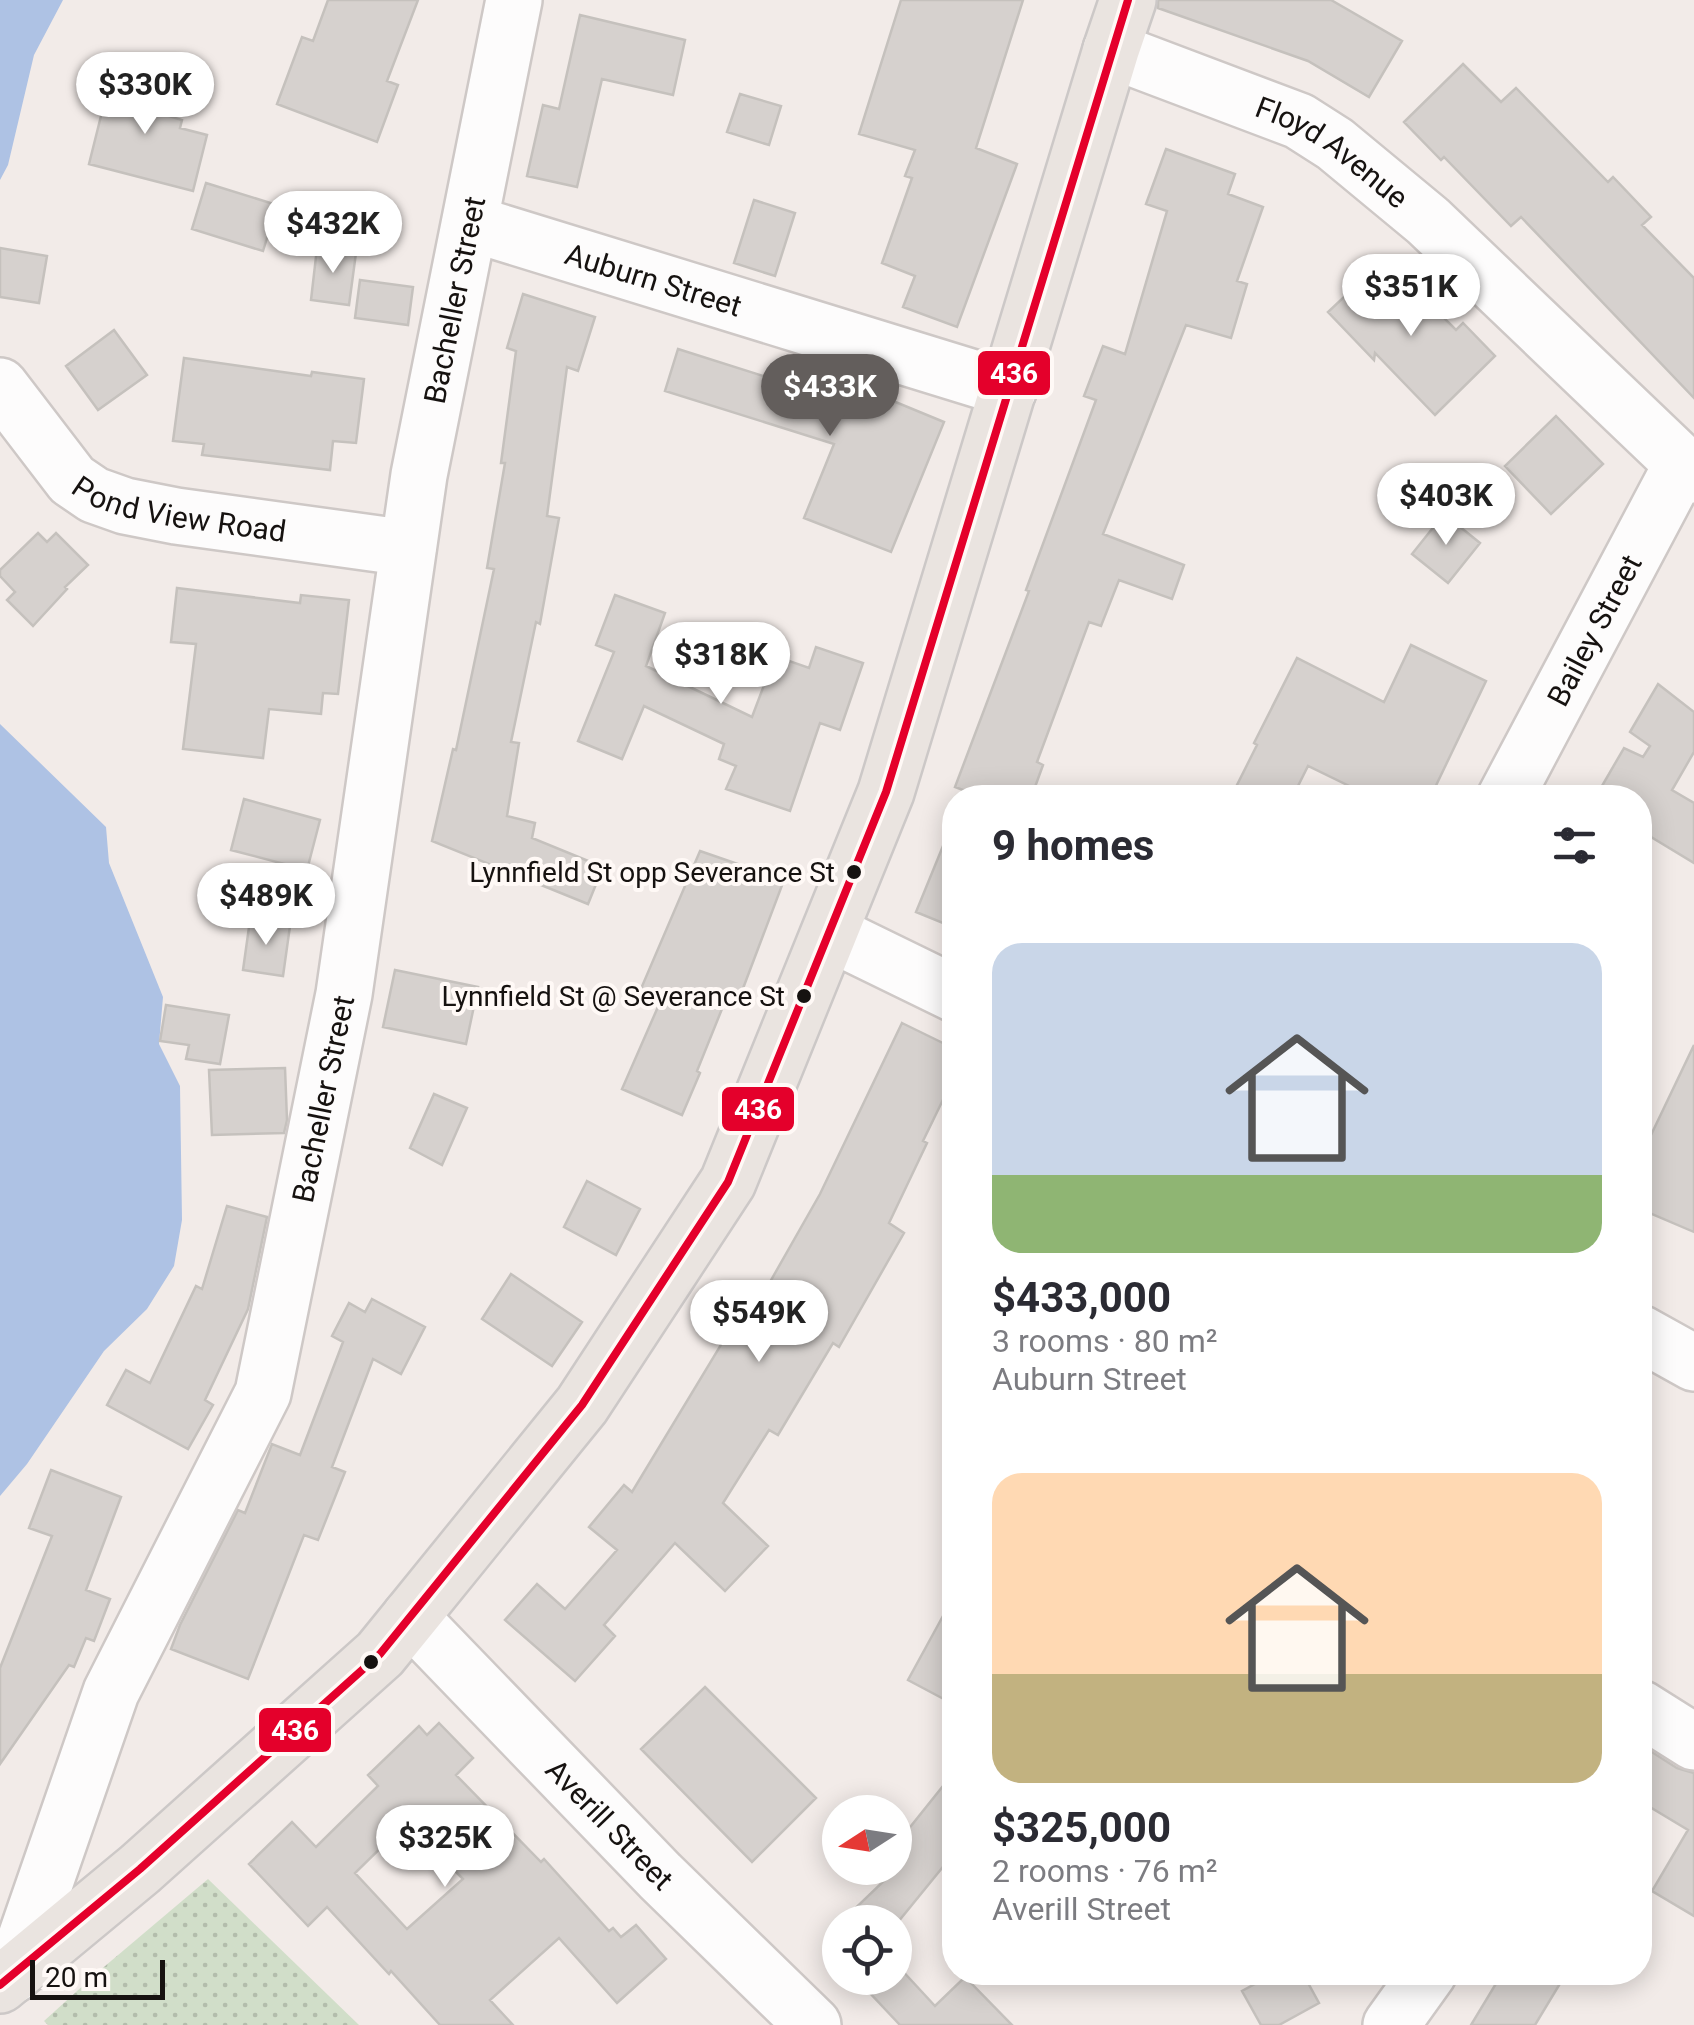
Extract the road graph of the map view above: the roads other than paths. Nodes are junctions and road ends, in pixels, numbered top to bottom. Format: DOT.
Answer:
graph roads {
  1 [pos="514,0"];
  2 [pos="1119,25"];
  3 [pos="470,223"];
  4 [pos="0,386"];
  5 [pos="1009,388"];
  6 [pos="1688,469"];
  7 [pos="408,548"];
  8 [pos="1512,785"];
  9 [pos="830,934"];
  10 [pos="942,988"];
  11 [pos="1652,1340"];
  12 [pos="1694,1363"];
  13 [pos="410,1617"];
  14 [pos="1652,1716"];
  15 [pos="1694,1742"];
  16 [pos="6,1980"];
  17 [pos="1419,1985"];
  18 [pos="814,2025"];
  19 [pos="1390,2025"];
  1 -- 3 [label="street, Bacheller Street"];
  2 -- 5 [label="main road"];
  2 -- 6 [label="street, Floyd Avenue"];
  3 -- 5 [label="street, Auburn Street"];
  3 -- 7 [label="street, Bacheller Street"];
  4 -- 7 [label="street, Pond View Road"];
  5 -- 9 [label="main road"];
  6 -- 8 [label="street, Bailey Street"];
  7 -- 16 [label="street, Bacheller Street"];
  9 -- 10 [label="street"];
  9 -- 13 [label="main road"];
  11 -- 12 [label="street"];
  13 -- 16 [label="main road"];
  13 -- 18 [label="street, Averill Street"];
  14 -- 15 [label="street"];
  17 -- 19 [label="street"];
}
